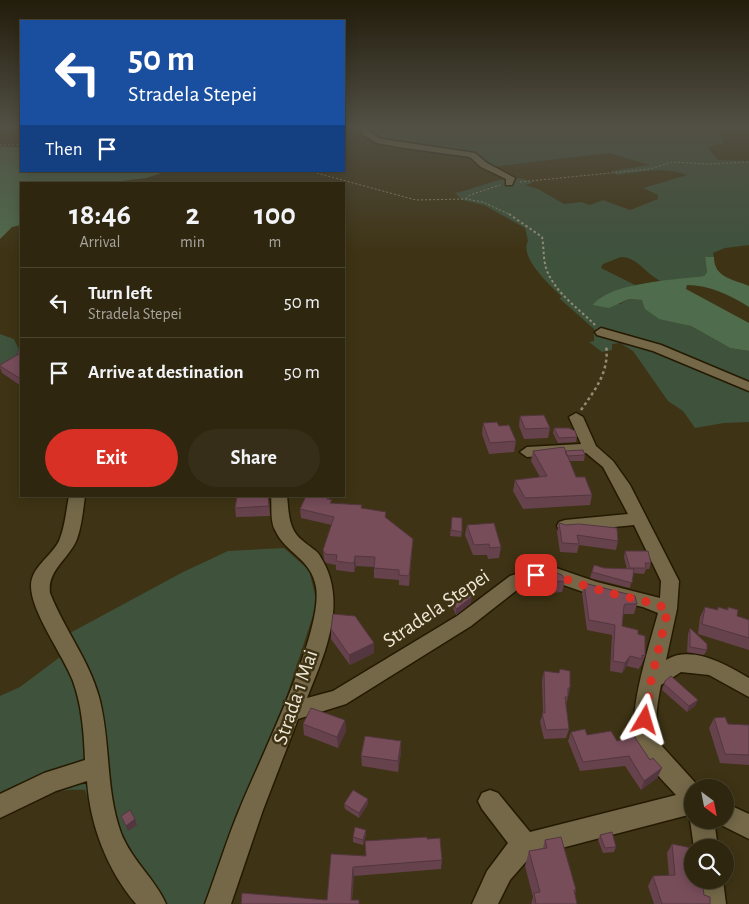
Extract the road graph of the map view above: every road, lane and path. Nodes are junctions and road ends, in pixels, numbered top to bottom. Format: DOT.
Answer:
graph roads {
  1 [pos="493,169"];
  2 [pos="648,169"];
  3 [pos="313,172"];
  4 [pos="509,183"];
  5 [pos="466,198"];
  6 [pos="602,332"];
  7 [pos="749,387"];
  8 [pos="576,417"];
  9 [pos="590,448"];
  10 [pos="528,452"];
  11 [pos="77,497"];
  12 [pos="279,497"];
  13 [pos="638,519"];
  14 [pos="564,526"];
  15 [pos="668,609"];
  16 [pos="651,681"];
  17 [pos="749,688"];
  18 [pos="292,712"];
  19 [pos="97,767"];
  20 [pos="684,787"];
  21 [pos="490,802"];
  22 [pos="684,805"];
  23 [pos="0,806"];
  24 [pos="734,820"];
  25 [pos="749,827"];
  26 [pos="525,846"];
  27 [pos="711,889"];
  28 [pos="153,904"];
  29 [pos="218,904"];
  30 [pos="485,904"];
  31 [pos="713,904"];
  1 -- 4 [label="street"];
  2 -- 4 [label="path"];
  3 -- 5 [label="path"];
  4 -- 5 [label="path"];
  5 -- 6 [label="path"];
  6 -- 7 [label="street"];
  6 -- 8 [label="path"];
  8 -- 9 [label="street"];
  9 -- 10 [label="street"];
  9 -- 13 [label="street"];
  11 -- 19 [label="street"];
  12 -- 18 [label="street, Strada 1 Mai"];
  13 -- 14 [label="street"];
  13 -- 15 [label="street"];
  15 -- 16 [label="street"];
  15 -- 18 [label="street, Stradela Stepei"];
  16 -- 17 [label="street"];
  16 -- 20 [label="street"];
  18 -- 29 [label="street, Strada 1 Mai"];
  19 -- 23 [label="street"];
  19 -- 28 [label="street"];
  21 -- 26 [label="street"];
  22 -- 26 [label="street"];
  24 -- 25 [label="street"];
  26 -- 30 [label="street"];
  27 -- 31 [label="street"];
}
